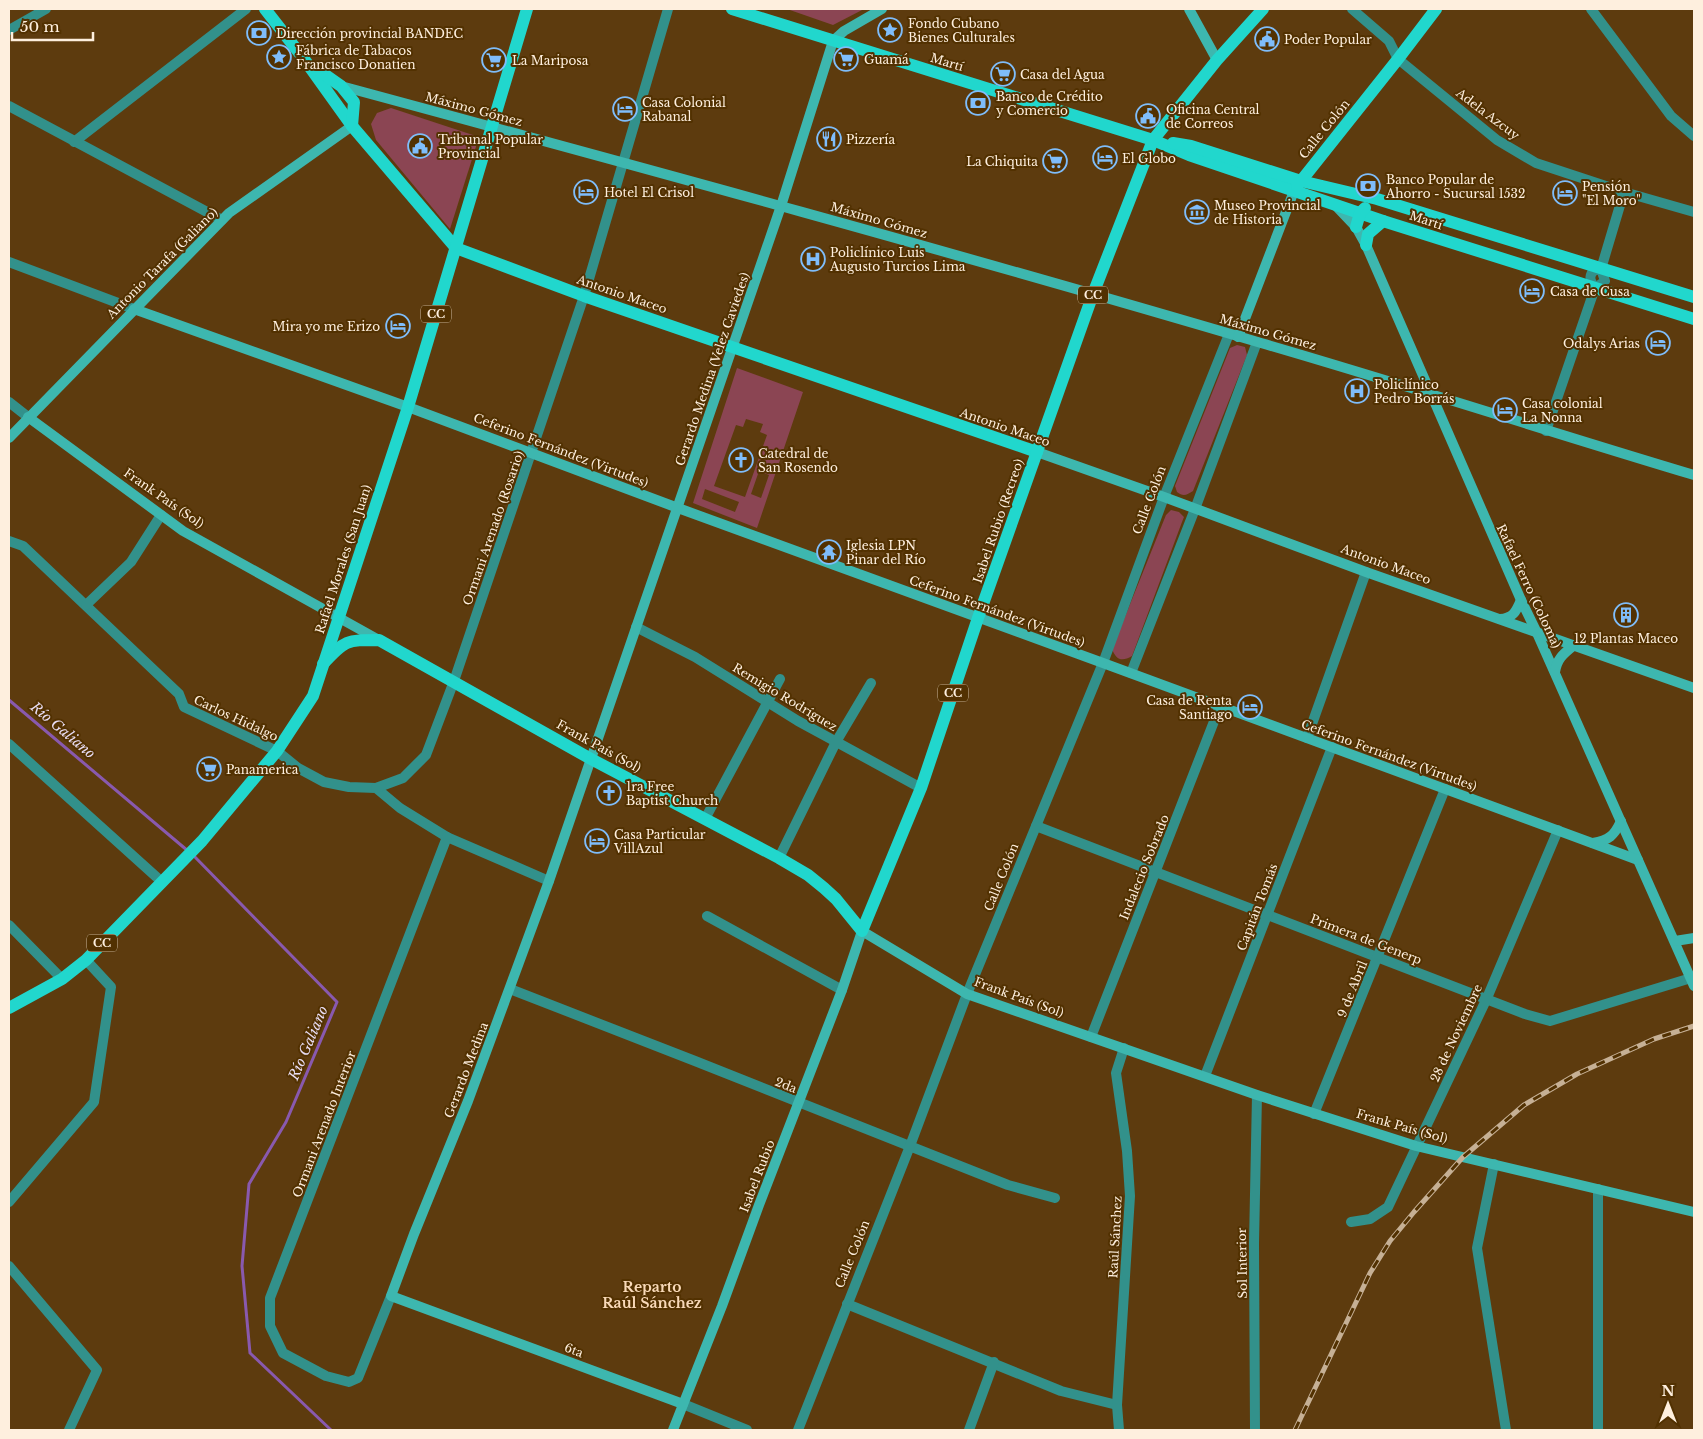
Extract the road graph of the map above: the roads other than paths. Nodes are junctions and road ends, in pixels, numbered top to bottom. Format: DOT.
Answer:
graph roads {
  1 [pos="46,9"];
  2 [pos="246,9"];
  3 [pos="264,9"];
  4 [pos="527,9"];
  5 [pos="668,9"];
  6 [pos="732,9"];
  7 [pos="882,9"];
  8 [pos="1190,9"];
  9 [pos="1263,9"];
  10 [pos="1352,9"];
  11 [pos="1436,9"];
  12 [pos="1591,9"];
  13 [pos="10,26"];
  14 [pos="833,41"];
  15 [pos="304,59"];
  16 [pos="1398,59"];
  17 [pos="1217,60"];
  18 [pos="341,86"];
  19 [pos="9,106"];
  20 [pos="352,126"];
  21 [pos="491,126"];
  22 [pos="1694,136"];
  23 [pos="1153,140"];
  24 [pos="74,142"];
  25 [pos="623,163"];
  26 [pos="1313,164"];
  27 [pos="1319,185"];
  28 [pos="1297,186"];
  29 [pos="1624,192"];
  30 [pos="1377,199"];
  31 [pos="1332,203"];
  32 [pos="781,206"];
  33 [pos="1694,212"];
  34 [pos="1360,213"];
  35 [pos="222,220"];
  36 [pos="1383,221"];
  37 [pos="1356,227"];
  38 [pos="1366,245"];
  39 [pos="456,248"];
  40 [pos="9,262"];
  41 [pos="1601,270"];
  42 [pos="1595,288"];
  43 [pos="1093,294"];
  44 [pos="584,296"];
  45 [pos="1694,297"];
  46 [pos="134,309"];
  47 [pos="1694,319"];
  48 [pos="1234,335"];
  49 [pos="1258,342"];
  50 [pos="732,347"];
  51 [pos="1430,393"];
  52 [pos="9,402"];
  53 [pos="408,406"];
  54 [pos="28,417"];
  55 [pos="1546,431"];
  56 [pos="9,438"];
  57 [pos="532,452"];
  58 [pos="1037,452"];
  59 [pos="1694,475"];
  60 [pos="1164,497"];
  61 [pos="678,508"];
  62 [pos="1195,509"];
  63 [pos="161,515"];
  64 [pos="9,541"];
  65 [pos="1366,572"];
  66 [pos="1521,600"];
  67 [pos="86,605"];
  68 [pos="338,618"];
  69 [pos="978,618"];
  70 [pos="1498,619"];
  71 [pos="636,627"];
  72 [pos="1538,633"];
  73 [pos="378,640"];
  74 [pos="1573,646"];
  75 [pos="1103,662"];
  76 [pos="323,664"];
  77 [pos="1131,673"];
  78 [pos="1555,673"];
  79 [pos="780,679"];
  80 [pos="454,681"];
  81 [pos="871,683"];
  82 [pos="1694,688"];
  83 [pos="767,701"];
  84 [pos="1220,706"];
  85 [pos="1307,738"];
  86 [pos="836,742"];
  87 [pos="9,744"];
  88 [pos="1332,747"];
  89 [pos="277,751"];
  90 [pos="591,759"];
  91 [pos="376,788"];
  92 [pos="921,788"];
  93 [pos="1445,789"];
  94 [pos="705,819"];
  95 [pos="1621,821"];
  96 [pos="1036,826"];
  97 [pos="1558,830"];
  98 [pos="448,838"];
  99 [pos="1593,843"];
  100 [pos="778,858"];
  101 [pos="1638,860"];
  102 [pos="1156,872"];
  103 [pos="549,881"];
  104 [pos="162,882"];
  105 [pos="1268,914"];
  106 [pos="707,916"];
  107 [pos="9,925"];
  108 [pos="862,931"];
  109 [pos="1694,938"];
  110 [pos="1675,941"];
  111 [pos="1378,957"];
  112 [pos="86,960"];
  113 [pos="62,979"];
  114 [pos="1692,982"];
  115 [pos="510,989"];
  116 [pos="842,990"];
  117 [pos="967,994"];
  118 [pos="1487,998"];
  119 [pos="9,1008"];
  120 [pos="1091,1038"];
  121 [pos="1124,1048"];
  122 [pos="1205,1076"];
  123 [pos="1257,1095"];
  124 [pos="798,1103"];
  125 [pos="1314,1114"];
  126 [pos="910,1146"];
  127 [pos="1416,1146"];
  128 [pos="1494,1164"];
  129 [pos="1598,1189"];
  130 [pos="1055,1198"];
  131 [pos="9,1202"];
  132 [pos="1694,1212"];
  133 [pos="1351,1222"];
  134 [pos="9,1266"];
  135 [pos="391,1296"];
  136 [pos="847,1304"];
  137 [pos="994,1362"];
  138 [pos="349,1382"];
  139 [pos="684,1404"];
  140 [pos="1117,1405"];
  141 [pos="69,1430"];
  142 [pos="673,1430"];
  143 [pos="747,1430"];
  144 [pos="798,1430"];
  145 [pos="969,1430"];
  146 [pos="1119,1430"];
  147 [pos="1255,1430"];
  148 [pos="1506,1430"];
  149 [pos="1598,1430"];
  1 -- 13 [label="street"];
  2 -- 24 [label="street"];
  3 -- 15 [label="main road, Antonio Maceo"];
  4 -- 21 [label="main road, Rafael Morales (San Juan) / CC"];
  5 -- 25 [label="street, Ormani Arenado (Rosario)"];
  6 -- 14 [label="main road, Martí"];
  7 -- 14 [label="street"];
  8 -- 17 [label="street"];
  9 -- 17 [label="main road, Isabel Rubio (Recreo) / CC"];
  10 -- 16 [label="street, Adela Azcuy"];
  11 -- 16 [label="main road, Calle Colón"];
  12 -- 22 [label="street"];
  14 -- 23 [label="main road, Martí"];
  14 -- 32 [label="street, Gerardo Medina (Velez Caviedes)"];
  15 -- 18 [label="main road, Antonio Maceo"];
  15 -- 20 [label="main road, Antonio Maceo"];
  16 -- 26 [label="main road, Calle Colón"];
  16 -- 29 [label="street, Adela Azcuy"];
  17 -- 23 [label="main road, Isabel Rubio (Recreo) / CC"];
  18 -- 20 [label="main road, Antonio Maceo"];
  18 -- 21 [label="street, Máximo Gómez"];
  19 -- 24 [label="street"];
  20 -- 35 [label="street, Antonio Tarafa (Galiano)"];
  20 -- 39 [label="main road, Antonio Maceo"];
  21 -- 25 [label="street, Máximo Gómez"];
  21 -- 39 [label="main road, Rafael Morales (San Juan) / CC"];
  23 -- 28 [label="main road, Martí"];
  23 -- 43 [label="main road, Isabel Rubio (Recreo) / CC"];
  24 -- 35 [label="street"];
  25 -- 32 [label="street, Máximo Gómez"];
  25 -- 44 [label="street, Ormani Arenado (Rosario)"];
  26 -- 27 [label="main road"];
  26 -- 28 [label="main road, Calle Colón"];
  27 -- 28 [label="main road, Martí"];
  27 -- 30 [label="main road, Martí"];
  27 -- 31 [label="main road"];
  28 -- 31 [label="main road, Martí"];
  28 -- 48 [label="street, Calle Colón"];
  29 -- 33 [label="street, Adela Azcuy"];
  29 -- 41 [label="street"];
  30 -- 34 [label="main road"];
  30 -- 41 [label="main road, Martí"];
  31 -- 34 [label="main road, Martí"];
  31 -- 37 [label="street, Rafael Ferro (Coloma)"];
  32 -- 43 [label="street, Máximo Gómez"];
  32 -- 50 [label="street, Gerardo Medina (Velez Caviedes)"];
  34 -- 36 [label="main road, Martí"];
  34 -- 37 [label="main road"];
  35 -- 46 [label="street, Antonio Tarafa (Galiano)"];
  36 -- 38 [label="main road"];
  36 -- 42 [label="main road, Martí"];
  37 -- 38 [label="street, Rafael Ferro (Coloma)"];
  38 -- 51 [label="street, Rafael Ferro (Coloma)"];
  39 -- 44 [label="main road, Antonio Maceo"];
  39 -- 53 [label="main road, Rafael Morales (San Juan) / CC"];
  40 -- 46 [label="street, Ceferino Fernández (Virtudes)"];
  41 -- 42 [label="street"];
  41 -- 45 [label="main road, Martí"];
  42 -- 47 [label="main road, Martí"];
  42 -- 55 [label="street"];
  43 -- 48 [label="street, Máximo Gómez"];
  43 -- 58 [label="main road, Isabel Rubio (Recreo) / CC"];
  44 -- 50 [label="main road, Antonio Maceo"];
  44 -- 57 [label="street, Ormani Arenado (Rosario)"];
  46 -- 53 [label="street, Ceferino Fernández (Virtudes)"];
  46 -- 54 [label="street, Antonio Tarafa (Galiano)"];
  48 -- 49 [label="street, Máximo Gómez"];
  48 -- 60 [label="street, Calle Colón"];
  49 -- 51 [label="street, Máximo Gómez"];
  49 -- 62 [label="street"];
  50 -- 58 [label="main road, Antonio Maceo"];
  50 -- 61 [label="street, Gerardo Medina (Velez Caviedes)"];
  51 -- 55 [label="street, Máximo Gómez"];
  51 -- 66 [label="street, Rafael Ferro (Coloma)"];
  52 -- 54 [label="street, Frank País (Sol)"];
  53 -- 57 [label="street, Ceferino Fernández (Virtudes)"];
  53 -- 68 [label="main road, Rafael Morales (San Juan) / CC"];
  54 -- 56 [label="street, Antonio Tarafa (Galiano)"];
  54 -- 63 [label="street, Frank País (Sol)"];
  55 -- 59 [label="street, Máximo Gómez"];
  57 -- 61 [label="street, Ceferino Fernández (Virtudes)"];
  57 -- 80 [label="street, Ormani Arenado (Rosario)"];
  58 -- 60 [label="street, Antonio Maceo"];
  58 -- 69 [label="main road, Isabel Rubio (Recreo) / CC"];
  60 -- 62 [label="street, Antonio Maceo"];
  60 -- 75 [label="street, Calle Colón"];
  61 -- 69 [label="street, Ceferino Fernández (Virtudes)"];
  61 -- 71 [label="street, Gerardo Medina (Velez Caviedes)"];
  62 -- 65 [label="street, Antonio Maceo"];
  62 -- 77 [label="street"];
  63 -- 67 [label="street"];
  63 -- 68 [label="street, Frank País (Sol)"];
  64 -- 67 [label="street, Carlos Hidalgo"];
  65 -- 70 [label="street, Antonio Maceo"];
  65 -- 85 [label="street"];
  66 -- 70 [label="street"];
  66 -- 72 [label="street, Rafael Ferro (Coloma)"];
  67 -- 89 [label="street, Carlos Hidalgo"];
  68 -- 73 [label="street, Frank País (Sol)"];
  68 -- 76 [label="main road, Rafael Morales (San Juan) / CC"];
  69 -- 75 [label="street, Ceferino Fernández (Virtudes)"];
  69 -- 92 [label="main road, Isabel Rubio (Recreo) / CC"];
  70 -- 72 [label="street, Antonio Maceo"];
  71 -- 83 [label="street, Remigio Rodríguez"];
  71 -- 90 [label="street, Gerardo Medina (Velez Caviedes)"];
  72 -- 74 [label="street, Antonio Maceo"];
  72 -- 78 [label="street, Rafael Ferro (Coloma)"];
  73 -- 76 [label="main road, CC"];
  73 -- 80 [label="main road, Frank País (Sol) / CC"];
  74 -- 78 [label="street"];
  74 -- 82 [label="street, Antonio Maceo"];
  75 -- 77 [label="street, Ceferino Fernández (Virtudes)"];
  75 -- 96 [label="street, Calle Colón"];
  76 -- 89 [label="main road, Rafael Morales (San Juan) / CC"];
  77 -- 84 [label="street, Ceferino Fernández (Virtudes)"];
  78 -- 95 [label="street, Rafael Ferro (Coloma)"];
  79 -- 83 [label="street"];
  80 -- 90 [label="main road, Frank País (Sol) / CC"];
  80 -- 91 [label="street"];
  81 -- 86 [label="street"];
  83 -- 86 [label="street, Remigio Rodríguez"];
  83 -- 94 [label="street"];
  84 -- 85 [label="street, Ceferino Fernández (Virtudes)"];
  84 -- 102 [label="street, Indalecio Sobrado"];
  85 -- 88 [label="street, Ceferino Fernández (Virtudes)"];
  86 -- 92 [label="street, Remigio Rodríguez"];
  86 -- 100 [label="street"];
  87 -- 104 [label="street"];
  88 -- 93 [label="street, Ceferino Fernández (Virtudes)"];
  88 -- 105 [label="street, Capitán Tomás"];
  89 -- 91 [label="street, Carlos Hidalgo"];
  89 -- 104 [label="main road, Rafael Morales (San Juan) / CC"];
  90 -- 94 [label="main road, Frank País (Sol) / CC"];
  90 -- 103 [label="street, Gerardo Medina"];
  91 -- 98 [label="street"];
  92 -- 108 [label="main road, Isabel Rubio (Recreo) / CC"];
  93 -- 97 [label="street, Ceferino Fernández (Virtudes)"];
  93 -- 111 [label="street, 9 de Abril"];
  94 -- 100 [label="main road, Frank País (Sol) / CC"];
  95 -- 99 [label="street"];
  95 -- 101 [label="street, Rafael Ferro (Coloma)"];
  96 -- 102 [label="street, Primera de Generp"];
  96 -- 117 [label="street, Calle Colón"];
  97 -- 99 [label="street, Ceferino Fernández (Virtudes)"];
  97 -- 118 [label="street, 28 de Noviembre"];
  98 -- 103 [label="street"];
  98 -- 138 [label="street, Ormani Arenado Interior"];
  99 -- 101 [label="street, Ceferino Fernández (Virtudes)"];
  100 -- 108 [label="main road, Frank País (Sol) / CC"];
  101 -- 110 [label="street, Rafael Ferro (Coloma)"];
  102 -- 105 [label="street, Primera de Generp"];
  102 -- 120 [label="street, Indalecio Sobrado"];
  103 -- 115 [label="street, Gerardo Medina"];
  104 -- 112 [label="main road, Rafael Morales (San Juan) / CC"];
  105 -- 111 [label="street, Primera de Generp"];
  105 -- 122 [label="street, Capitán Tomás"];
  106 -- 116 [label="street"];
  107 -- 113 [label="street"];
  108 -- 116 [label="street, Isabel Rubio"];
  108 -- 117 [label="street, Frank País (Sol)"];
  109 -- 110 [label="street"];
  110 -- 114 [label="street, Rafael Ferro (Coloma)"];
  111 -- 118 [label="street, Primera de Generp"];
  111 -- 125 [label="street, 9 de Abril"];
  112 -- 113 [label="main road, Rafael Morales (San Juan) / CC"];
  112 -- 131 [label="street"];
  113 -- 119 [label="main road, Rafael Morales (San Juan) / CC"];
  114 -- 118 [label="street, Primera de Generp"];
  115 -- 124 [label="street, 2da"];
  115 -- 135 [label="street, Gerardo Medina"];
  116 -- 124 [label="street, Isabel Rubio"];
  117 -- 120 [label="street, Frank País (Sol)"];
  117 -- 126 [label="street, Calle Colón"];
  118 -- 127 [label="street, 28 de Noviembre"];
  120 -- 121 [label="street, Frank País (Sol)"];
  121 -- 122 [label="street, Frank País (Sol)"];
  121 -- 140 [label="street, Raúl Sánchez"];
  122 -- 123 [label="street, Frank País (Sol)"];
  123 -- 125 [label="street, Frank País (Sol)"];
  123 -- 147 [label="street, Sol Interior"];
  124 -- 126 [label="street, 2da"];
  124 -- 139 [label="street, Isabel Rubio"];
  125 -- 127 [label="street, Frank País (Sol)"];
  126 -- 130 [label="street, 2da"];
  126 -- 136 [label="street, Calle Colón"];
  127 -- 128 [label="street, Frank País (Sol)"];
  127 -- 133 [label="street, 28 de Noviembre"];
  128 -- 129 [label="street, Frank País (Sol)"];
  128 -- 148 [label="street"];
  129 -- 132 [label="street, Frank País (Sol)"];
  129 -- 149 [label="street"];
  134 -- 141 [label="street"];
  135 -- 138 [label="street, Gerardo Medina"];
  135 -- 139 [label="street, 6ta"];
  136 -- 137 [label="street"];
  136 -- 144 [label="street, Calle Colón"];
  137 -- 140 [label="street"];
  137 -- 145 [label="street"];
  139 -- 142 [label="street, Isabel Rubio"];
  139 -- 143 [label="street, 6ta"];
  140 -- 146 [label="street, Raúl Sánchez"];
}
